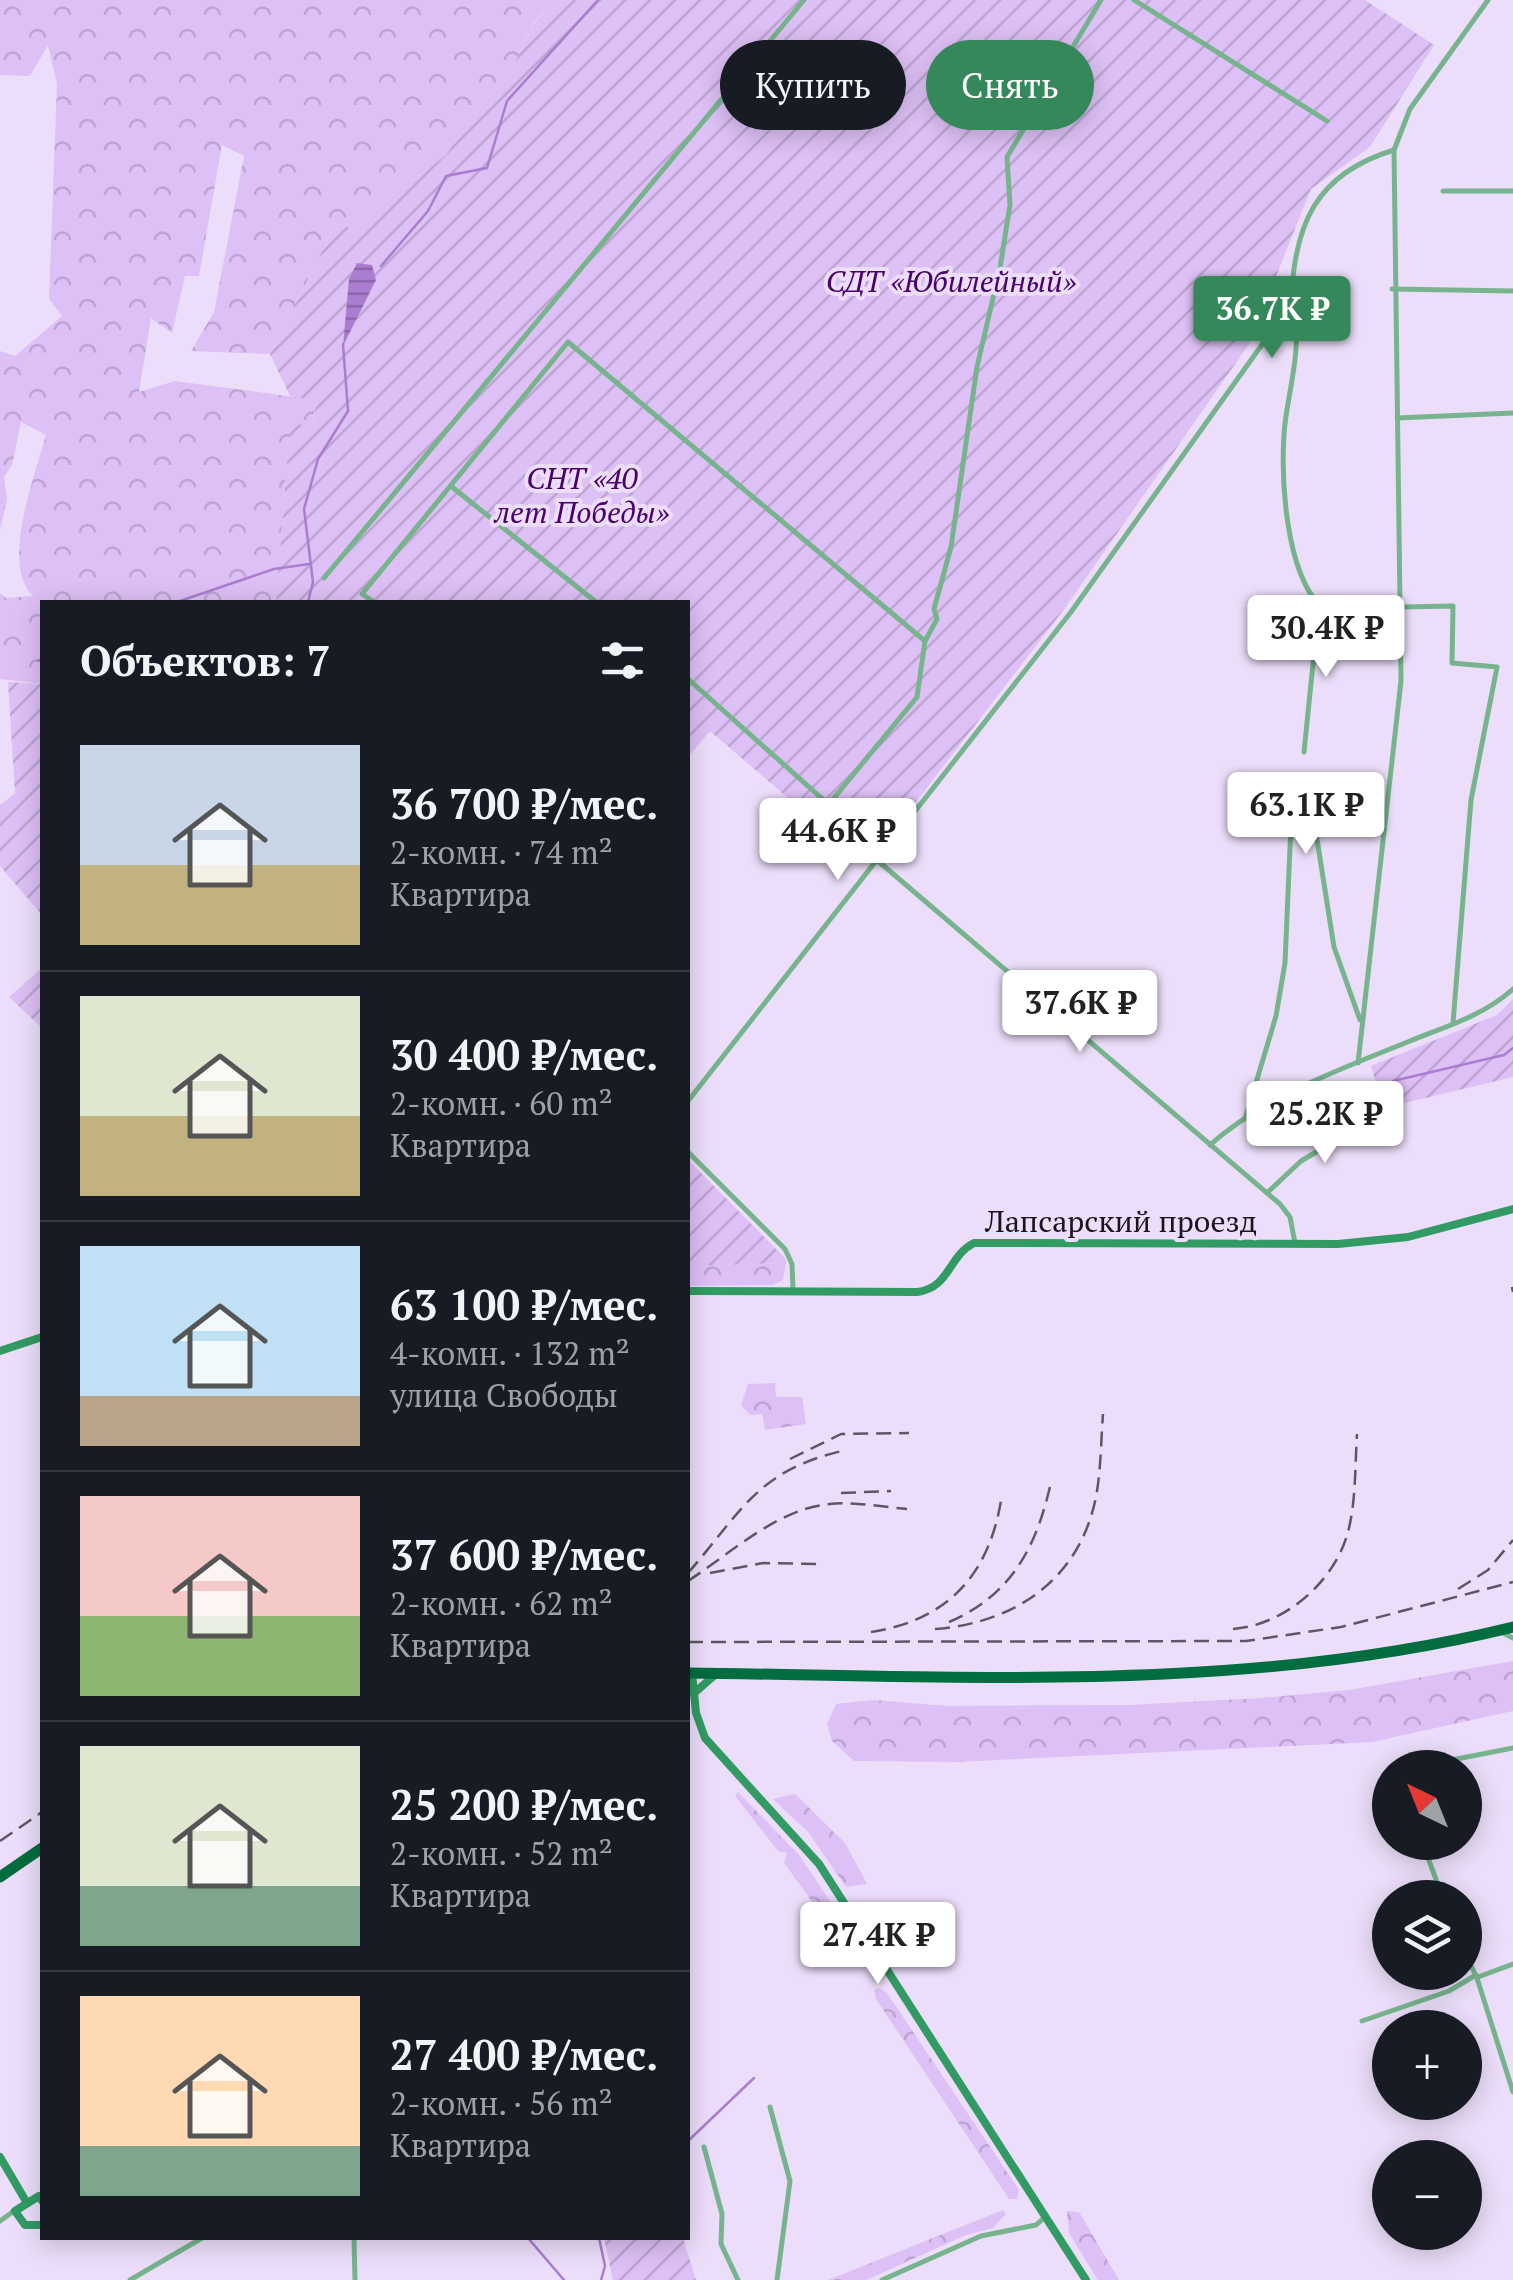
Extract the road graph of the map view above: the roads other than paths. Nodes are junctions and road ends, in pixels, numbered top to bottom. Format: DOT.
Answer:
graph roads {
  1 [pos="804,0"];
  2 [pos="1102,0"];
  3 [pos="1134,0"];
  4 [pos="1488,0"];
  5 [pos="1327,121"];
  6 [pos="1394,150"];
  7 [pos="1443,191"];
  8 [pos="1513,191"];
  9 [pos="1392,289"];
  10 [pos="1513,291"];
  11 [pos="1291,304"];
  12 [pos="1513,413"];
  13 [pos="1397,418"];
  14 [pos="452,487"];
  15 [pos="324,578"];
  16 [pos="371,600"];
  17 [pos="593,600"];
  18 [pos="1402,607"];
  19 [pos="925,641"];
  20 [pos="690,681"];
  21 [pos="1304,752"];
  22 [pos="829,804"];
  23 [pos="884,854"];
  24 [pos="878,861"];
  25 [pos="1513,989"];
  26 [pos="1361,1023"];
  27 [pos="1453,1023"];
  28 [pos="1358,1063"];
  29 [pos="690,1098"];
  30 [pos="1246,1116"];
  31 [pos="1367,1122"];
  32 [pos="1210,1145"];
  33 [pos="690,1154"];
  34 [pos="1268,1193"];
  35 [pos="1513,1209"];
  36 [pos="1295,1244"];
  37 [pos="793,1290"];
  38 [pos="690,1291"];
  39 [pos="40,1337"];
  40 [pos="0,1351"];
  41 [pos="1513,1627"];
  42 [pos="1498,1631"];
  43 [pos="1513,1638"];
  44 [pos="716,1674"];
  45 [pos="690,1677"];
  46 [pos="690,1680"];
  47 [pos="694,1694"];
  48 [pos="1513,1748"];
  49 [pos="1482,1754"];
  50 [pos="40,1849"];
  51 [pos="0,1877"];
  52 [pos="1513,1964"];
  53 [pos="1482,1974"];
  54 [pos="1451,1990"];
  55 [pos="1480,1990"];
  56 [pos="1362,2022"];
  57 [pos="1513,2092"];
  58 [pos="770,2107"];
  59 [pos="704,2147"];
  60 [pos="0,2157"];
  61 [pos="40,2197"];
  62 [pos="28,2203"];
  63 [pos="15,2211"];
  64 [pos="1047,2215"];
  65 [pos="0,2221"];
  66 [pos="40,2225"];
  67 [pos="199,2240"];
  68 [pos="354,2240"];
  69 [pos="130,2280"];
  70 [pos="355,2280"];
  71 [pos="738,2280"];
  72 [pos="777,2280"];
  73 [pos="882,2280"];
  74 [pos="1086,2280"];
  1 -- 15 [label="street"];
  2 -- 19 [label="street"];
  3 -- 5 [label="street"];
  4 -- 6 [label="street"];
  6 -- 9 [label="street"];
  6 -- 11 [label="street"];
  7 -- 8 [label="street"];
  9 -- 10 [label="street"];
  9 -- 13 [label="street"];
  11 -- 21 [label="street"];
  11 -- 23 [label="street"];
  12 -- 13 [label="street"];
  13 -- 18 [label="street"];
  14 -- 16 [label="street"];
  14 -- 17 [label="street"];
  14 -- 19 [label="street"];
  18 -- 26 [label="street"];
  18 -- 27 [label="street"];
  19 -- 22 [label="street"];
  20 -- 22 [label="street"];
  22 -- 23 [label="street"];
  23 -- 24 [label="street"];
  24 -- 29 [label="street"];
  24 -- 32 [label="street"];
  25 -- 27 [label="street"];
  26 -- 28 [label="street"];
  26 -- 30 [label="street"];
  27 -- 28 [label="street"];
  28 -- 30 [label="street"];
  30 -- 32 [label="street"];
  31 -- 34 [label="street"];
  32 -- 34 [label="street"];
  33 -- 37 [label="street"];
  34 -- 36 [label="street"];
  35 -- 36 [label="street, Лапсарский проезд"];
  36 -- 37 [label="street, Лапсарский проезд"];
  37 -- 38 [label="street, Лапсарский проезд"];
  39 -- 40 [label="street"];
  41 -- 42 [label="highway"];
  42 -- 43 [label="street"];
  42 -- 44 [label="highway"];
  44 -- 45 [label="highway"];
  44 -- 47 [label="street"];
  46 -- 47 [label="street"];
  47 -- 64 [label="street"];
  48 -- 49 [label="street"];
  50 -- 51 [label="highway"];
  52 -- 53 [label="street"];
  54 -- 56 [label="street"];
  55 -- 57 [label="street"];
  58 -- 72 [label="street"];
  59 -- 71 [label="street"];
  60 -- 62 [label="street"];
  61 -- 62 [label="street"];
  62 -- 63 [label="street"];
  63 -- 65 [label="street"];
  63 -- 66 [label="street"];
  64 -- 73 [label="street"];
  64 -- 74 [label="street"];
  67 -- 69 [label="street"];
  68 -- 70 [label="street"];
}
